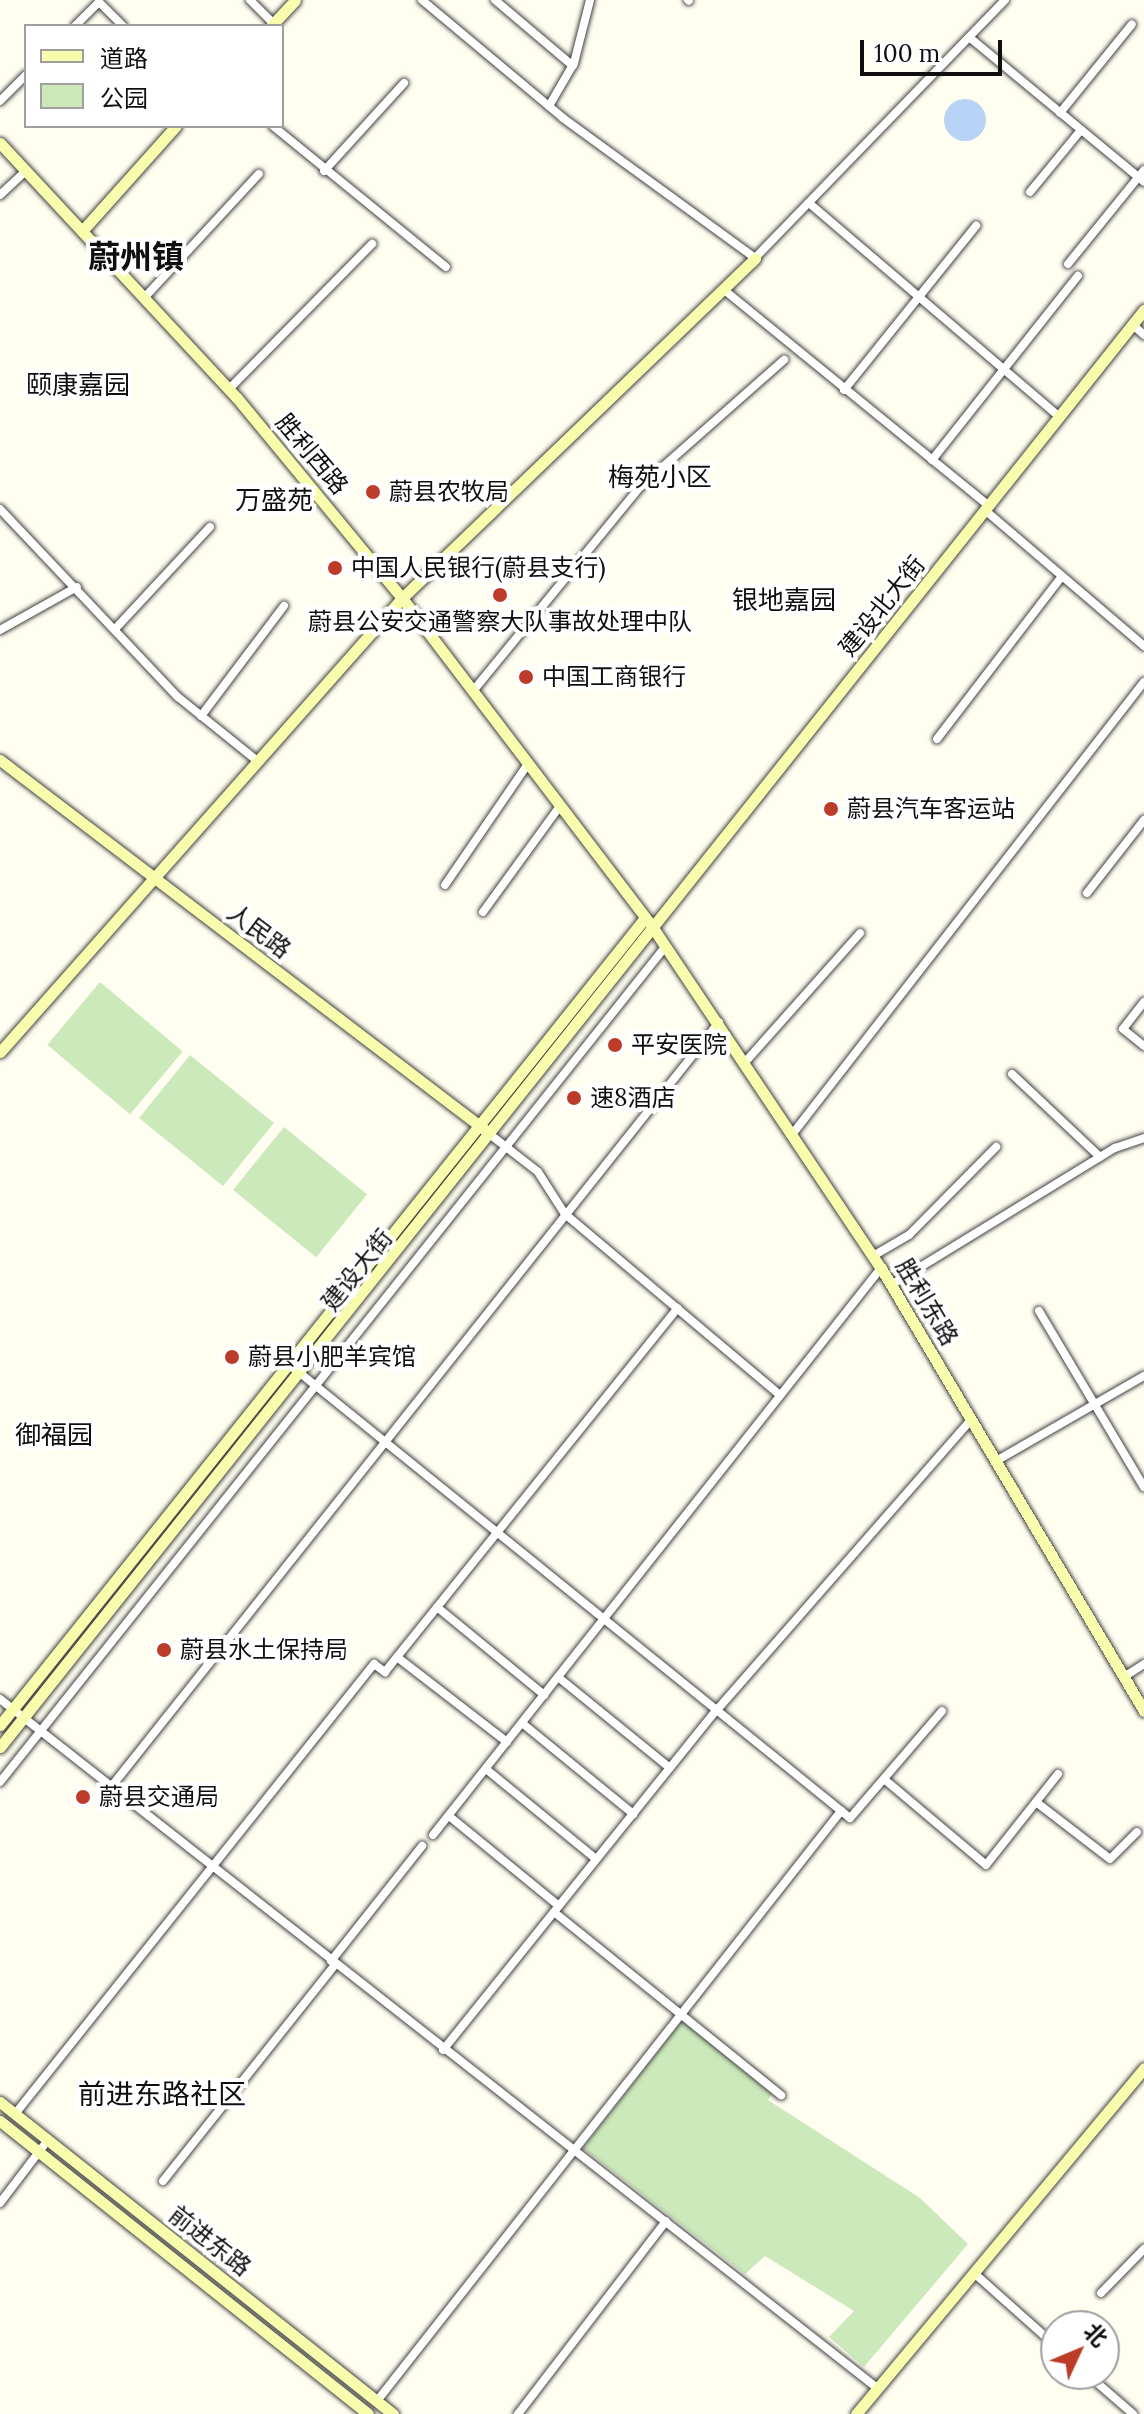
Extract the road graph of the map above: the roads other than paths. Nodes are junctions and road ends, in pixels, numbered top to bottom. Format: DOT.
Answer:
graph roads {
  1 [pos="250,0"];
  2 [pos="295,0"];
  3 [pos="422,0"];
  4 [pos="495,0"];
  5 [pos="590,0"];
  6 [pos="1005,0"];
  7 [pos="98,1"];
  8 [pos="77,24"];
  9 [pos="121,24"];
  10 [pos="272,24"];
  11 [pos="1132,24"];
  12 [pos="969,37"];
  13 [pos="573,66"];
  14 [pos="24,77"];
  15 [pos="404,83"];
  16 [pos="0,101"];
  17 [pos="549,106"];
  18 [pos="1060,113"];
  19 [pos="174,128"];
  20 [pos="275,128"];
  21 [pos="1081,130"];
  22 [pos="0,143"];
  23 [pos="26,171"];
  24 [pos="324,171"];
  25 [pos="259,174"];
  26 [pos="1142,177"];
  27 [pos="1030,192"];
  28 [pos="0,195"];
  29 [pos="809,203"];
  30 [pos="976,226"];
  31 [pos="82,231"];
  32 [pos="372,244"];
  33 [pos="755,258"];
  34 [pos="1068,264"];
  35 [pos="446,267"];
  36 [pos="1078,276"];
  37 [pos="723,289"];
  38 [pos="921,294"];
  39 [pos="144,298"];
  40 [pos="1144,310"];
  41 [pos="1133,325"];
  42 [pos="1144,335"];
  43 [pos="784,360"];
  44 [pos="1006,367"];
  45 [pos="229,389"];
  46 [pos="844,390"];
  47 [pos="1060,417"];
  48 [pos="932,460"];
  49 [pos="0,509"];
  50 [pos="988,509"];
  51 [pos="210,527"];
  52 [pos="1062,576"];
  53 [pos="77,587"];
  54 [pos="402,598"];
  55 [pos="284,606"];
  56 [pos="116,628"];
  57 [pos="0,630"];
  58 [pos="1144,646"];
  59 [pos="1144,682"];
  60 [pos="473,691"];
  61 [pos="201,716"];
  62 [pos="937,739"];
  63 [pos="255,759"];
  64 [pos="0,760"];
  65 [pos="528,764"];
  66 [pos="560,806"];
  67 [pos="1144,820"];
  68 [pos="149,876"];
  69 [pos="445,885"];
  70 [pos="1087,893"];
  71 [pos="483,912"];
  72 [pos="645,918"];
  73 [pos="653,928"];
  74 [pos="860,933"];
  75 [pos="666,946"];
  76 [pos="1144,1002"];
  77 [pos="719,1022"];
  78 [pos="1144,1046"];
  79 [pos="0,1052"];
  80 [pos="747,1060"];
  81 [pos="1012,1074"];
  82 [pos="481,1126"];
  83 [pos="794,1132"];
  84 [pos="492,1136"];
  85 [pos="1144,1138"];
  86 [pos="505,1146"];
  87 [pos="996,1147"];
  88 [pos="1100,1157"];
  89 [pos="565,1214"];
  90 [pos="873,1256"];
  91 [pos="881,1268"];
  92 [pos="891,1285"];
  93 [pos="678,1308"];
  94 [pos="1039,1311"];
  95 [pos="291,1366"];
  96 [pos="302,1374"];
  97 [pos="1144,1376"];
  98 [pos="315,1385"];
  99 [pos="780,1395"];
  100 [pos="1095,1404"];
  101 [pos="971,1420"];
  102 [pos="386,1443"];
  103 [pos="996,1461"];
  104 [pos="1144,1487"];
  105 [pos="497,1533"];
  106 [pos="437,1607"];
  107 [pos="603,1620"];
  108 [pos="397,1657"];
  109 [pos="1144,1664"];
  110 [pos="558,1677"];
  111 [pos="1124,1677"];
  112 [pos="544,1695"];
  113 [pos="0,1699"];
  114 [pos="13,1709"];
  115 [pos="716,1711"];
  116 [pos="942,1711"];
  117 [pos="1144,1711"];
  118 [pos="23,1718"];
  119 [pos="522,1723"];
  120 [pos="0,1725"];
  121 [pos="40,1731"];
  122 [pos="507,1742"];
  123 [pos="0,1747"];
  124 [pos="670,1768"];
  125 [pos="486,1769"];
  126 [pos="1058,1774"];
  127 [pos="884,1779"];
  128 [pos="0,1782"];
  129 [pos="111,1787"];
  130 [pos="1036,1802"];
  131 [pos="841,1811"];
  132 [pos="633,1814"];
  133 [pos="449,1816"];
  134 [pos="1137,1832"];
  135 [pos="433,1835"];
  136 [pos="422,1846"];
  137 [pos="596,1859"];
  138 [pos="212,1867"];
  139 [pos="556,1909"];
  140 [pos="333,1963"];
  141 [pos="681,2014"];
  142 [pos="443,2050"];
  143 [pos="1144,2068"];
  144 [pos="781,2095"];
  145 [pos="0,2102"];
  146 [pos="15,2114"];
  147 [pos="0,2121"];
  148 [pos="48,2140"];
  149 [pos="575,2148"];
  150 [pos="39,2152"];
  151 [pos="163,2181"];
  152 [pos="0,2203"];
  153 [pos="666,2221"];
  154 [pos="1144,2249"];
  155 [pos="974,2273"];
  156 [pos="1101,2293"];
  157 [pos="1040,2332"];
  158 [pos="877,2388"];
  159 [pos="1105,2390"];
  160 [pos="377,2401"];
  161 [pos="368,2414"];
  162 [pos="393,2414"];
  163 [pos="518,2414"];
  164 [pos="856,2414"];
  165 [pos="1133,2414"];
  1 -- 10 [label="street"];
  2 -- 10 [label="main road"];
  3 -- 17 [label="street"];
  4 -- 13 [label="street"];
  5 -- 13 [label="street"];
  6 -- 12 [label="street"];
  7 -- 8 [label="street"];
  7 -- 9 [label="street"];
  11 -- 18 [label="street"];
  12 -- 18 [label="street"];
  12 -- 29 [label="street"];
  13 -- 17 [label="street"];
  14 -- 16 [label="street"];
  15 -- 24 [label="street"];
  17 -- 33 [label="street"];
  18 -- 21 [label="street"];
  19 -- 31 [label="main road"];
  20 -- 24 [label="street"];
  21 -- 26 [label="street"];
  21 -- 27 [label="street"];
  22 -- 23 [label="main road, 胜利西路"];
  23 -- 28 [label="street"];
  23 -- 31 [label="main road, 胜利西路"];
  24 -- 35 [label="street"];
  25 -- 39 [label="street"];
  26 -- 34 [label="street"];
  29 -- 33 [label="street"];
  29 -- 38 [label="street"];
  30 -- 38 [label="street"];
  31 -- 39 [label="main road, 胜利西路"];
  32 -- 45 [label="street"];
  33 -- 37 [label="main road"];
  36 -- 44 [label="street"];
  37 -- 46 [label="street"];
  37 -- 54 [label="main road"];
  38 -- 44 [label="street"];
  38 -- 46 [label="street"];
  39 -- 45 [label="main road, 胜利西路"];
  40 -- 41 [label="main road, 建设北大街"];
  41 -- 42 [label="street"];
  41 -- 47 [label="main road, 建设北大街"];
  43 -- 60 [label="street"];
  44 -- 47 [label="street"];
  44 -- 48 [label="street"];
  45 -- 54 [label="main road, 胜利西路"];
  46 -- 48 [label="street"];
  47 -- 50 [label="main road, 建设北大街"];
  48 -- 50 [label="street"];
  49 -- 53 [label="street"];
  50 -- 52 [label="street"];
  50 -- 73 [label="main road, 建设北大街"];
  51 -- 56 [label="street"];
  52 -- 58 [label="street"];
  52 -- 62 [label="street"];
  53 -- 56 [label="street"];
  53 -- 57 [label="street"];
  54 -- 60 [label="main road, 胜利西路"];
  54 -- 63 [label="main road"];
  55 -- 61 [label="street"];
  56 -- 61 [label="street"];
  59 -- 83 [label="street"];
  60 -- 65 [label="main road, 胜利西路"];
  61 -- 63 [label="street"];
  63 -- 68 [label="main road"];
  64 -- 68 [label="main road, 人民路"];
  65 -- 66 [label="main road, 胜利西路"];
  65 -- 69 [label="street"];
  66 -- 71 [label="street"];
  66 -- 72 [label="main road, 胜利西路"];
  67 -- 70 [label="street"];
  68 -- 79 [label="main road"];
  68 -- 82 [label="main road, 人民路"];
  72 -- 73 [label="main road, 胜利西路"];
  72 -- 82 [label="main road, 建设大街"];
  73 -- 75 [label="main road, 胜利东路"];
  73 -- 84 [label="main road, 建设大街"];
  74 -- 80 [label="street"];
  75 -- 77 [label="main road, 胜利东路"];
  75 -- 86 [label="street"];
  76 -- 78 [label="street"];
  77 -- 80 [label="main road, 胜利东路"];
  77 -- 89 [label="street"];
  80 -- 83 [label="main road, 胜利东路"];
  81 -- 88 [label="street"];
  82 -- 84 [label="main road, 人民路"];
  82 -- 95 [label="main road, 建设大街"];
  83 -- 90 [label="main road, 胜利东路"];
  84 -- 86 [label="street"];
  84 -- 96 [label="main road, 建设大街"];
  85 -- 88 [label="street"];
  86 -- 89 [label="street"];
  86 -- 98 [label="street"];
  87 -- 90 [label="street"];
  88 -- 92 [label="street"];
  89 -- 93 [label="street"];
  89 -- 102 [label="street"];
  90 -- 91 [label="main road, 胜利东路"];
  91 -- 92 [label="main road, 胜利东路"];
  91 -- 99 [label="street"];
  92 -- 101 [label="main road, 胜利东路"];
  93 -- 99 [label="street"];
  93 -- 105 [label="street"];
  94 -- 100 [label="street"];
  95 -- 96 [label="street"];
  95 -- 114 [label="main road, 建设大街"];
  96 -- 98 [label="street"];
  96 -- 118 [label="main road, 建设大街"];
  97 -- 100 [label="street"];
  98 -- 102 [label="street"];
  98 -- 121 [label="street"];
  99 -- 107 [label="street"];
  100 -- 103 [label="street"];
  100 -- 104 [label="street"];
  101 -- 103 [label="main road, 胜利东路"];
  101 -- 115 [label="street"];
  102 -- 105 [label="street"];
  102 -- 129 [label="street"];
  103 -- 111 [label="main road, 胜利东路"];
  105 -- 106 [label="street"];
  105 -- 107 [label="street"];
  106 -- 108 [label="street"];
  106 -- 112 [label="street"];
  107 -- 110 [label="street"];
  107 -- 115 [label="street"];
  108 -- 122 [label="street"];
  108 -- 138 [label="street"];
  109 -- 111 [label="street"];
  110 -- 112 [label="street"];
  110 -- 124 [label="street"];
  111 -- 117 [label="main road, 胜利东路"];
  112 -- 119 [label="street"];
  113 -- 114 [label="street"];
  114 -- 118 [label="street"];
  114 -- 120 [label="main road, 建设大街"];
  115 -- 124 [label="street"];
  115 -- 131 [label="street"];
  116 -- 127 [label="street"];
  118 -- 121 [label="street"];
  118 -- 123 [label="main road, 建设大街"];
  119 -- 122 [label="street"];
  119 -- 132 [label="street"];
  121 -- 128 [label="street"];
  121 -- 129 [label="street"];
  122 -- 125 [label="street"];
  124 -- 132 [label="street"];
  125 -- 133 [label="street"];
  125 -- 137 [label="street"];
  126 -- 130 [label="street"];
  127 -- 130 [label="street"];
  127 -- 131 [label="street"];
  129 -- 138 [label="street"];
  130 -- 134 [label="street"];
  131 -- 141 [label="street"];
  132 -- 137 [label="street"];
  133 -- 135 [label="street"];
  133 -- 139 [label="street"];
  136 -- 140 [label="street"];
  137 -- 139 [label="street"];
  138 -- 140 [label="street"];
  138 -- 146 [label="street"];
  139 -- 141 [label="street"];
  139 -- 142 [label="street"];
  140 -- 142 [label="street"];
  140 -- 151 [label="street"];
  141 -- 144 [label="street"];
  141 -- 149 [label="street"];
  142 -- 149 [label="street"];
  143 -- 155 [label="main road"];
  145 -- 146 [label="main road, 前进东路"];
  146 -- 148 [label="main road, 前进东路"];
  147 -- 150 [label="main road, 前进东路"];
  148 -- 150 [label="street"];
  148 -- 160 [label="main road, 前进东路"];
  149 -- 153 [label="street"];
  149 -- 160 [label="street"];
  150 -- 152 [label="street"];
  150 -- 161 [label="main road, 前进东路"];
  153 -- 158 [label="street"];
  153 -- 163 [label="street"];
  154 -- 156 [label="street"];
  155 -- 157 [label="street"];
  155 -- 158 [label="main road"];
  158 -- 164 [label="main road"];
  159 -- 165 [label="street"];
  160 -- 162 [label="main road, 前进东路"];
}
